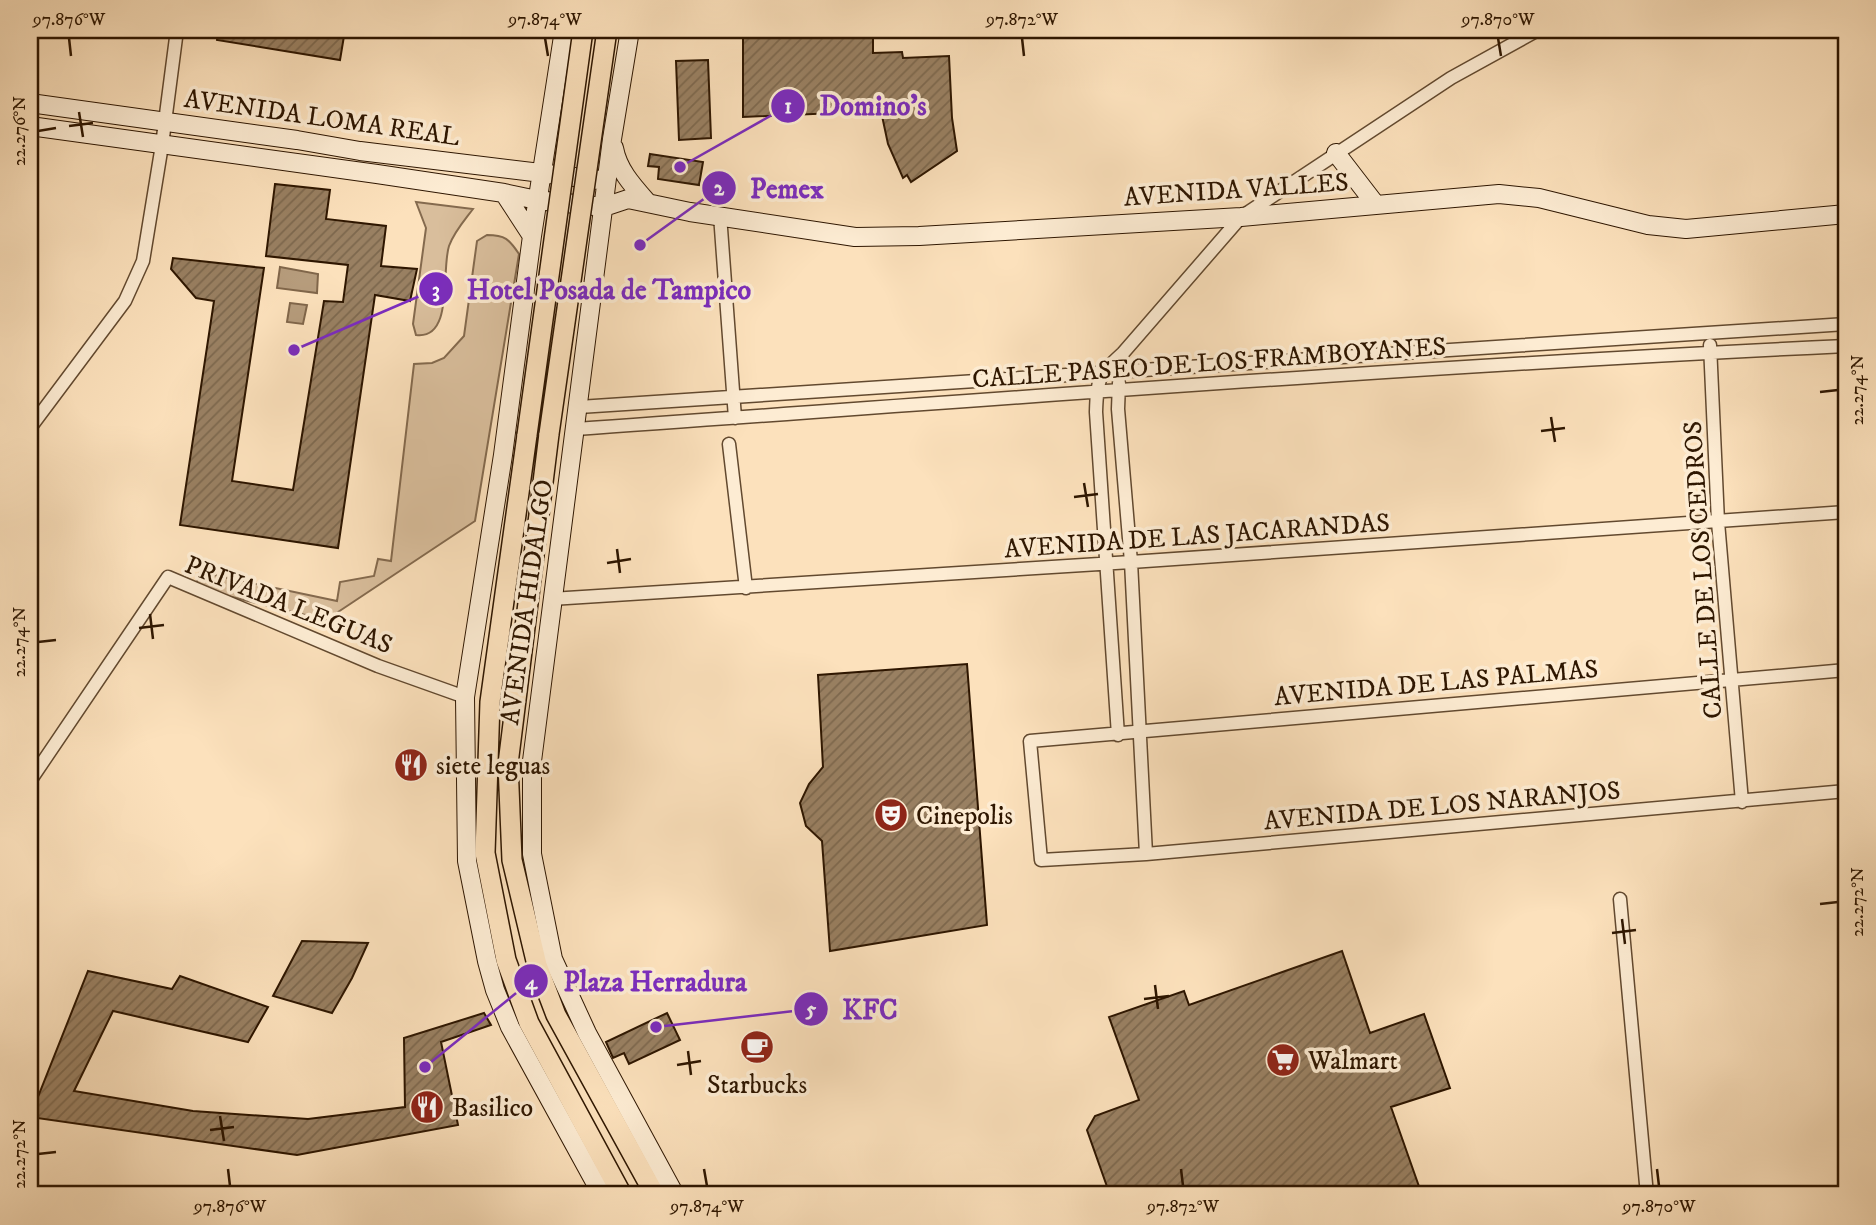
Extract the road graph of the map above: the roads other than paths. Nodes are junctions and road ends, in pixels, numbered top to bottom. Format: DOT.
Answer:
graph roads {
  1 [pos="177,30"];
  2 [pos="564,30"];
  3 [pos="583,30"];
  4 [pos="607,30"];
  5 [pos="629,30"];
  6 [pos="1538,30"];
  7 [pos="30,103"];
  8 [pos="163,122"];
  9 [pos="30,126"];
  10 [pos="612,138"];
  11 [pos="162,145"];
  12 [pos="545,151"];
  13 [pos="1336,153"];
  14 [pos="610,160"];
  15 [pos="541,173"];
  16 [pos="607,181"];
  17 [pos="504,192"];
  18 [pos="628,199"];
  19 [pos="537,200"];
  20 [pos="648,203"];
  21 [pos="1376,205"];
  22 [pos="604,207"];
  23 [pos="1846,214"];
  24 [pos="720,215"];
  25 [pos="1241,217"];
  26 [pos="533,231"];
  27 [pos="601,233"];
  28 [pos="1846,324"];
  29 [pos="1709,334"];
  30 [pos="1846,346"];
  31 [pos="1710,352"];
  32 [pos="1123,353"];
  33 [pos="1121,372"];
  34 [pos="1102,373"];
  35 [pos="1118,391"];
  36 [pos="1096,392"];
  37 [pos="733,397"];
  38 [pos="639,403"];
  39 [pos="579,407"];
  40 [pos="735,418"];
  41 [pos="643,424"];
  42 [pos="30,428"];
  43 [pos="576,429"];
  44 [pos="729,443"];
  45 [pos="1846,512"];
  46 [pos="1718,522"];
  47 [pos="1131,562"];
  48 [pos="1106,564"];
  49 [pos="746,588"];
  50 [pos="551,599"];
  51 [pos="1846,670"];
  52 [pos="1733,679"];
  53 [pos="465,697"];
  54 [pos="1140,730"];
  55 [pos="1118,735"];
  56 [pos="30,781"];
  57 [pos="1846,791"];
  58 [pos="1742,802"];
  59 [pos="1146,854"];
  60 [pos="1041,860"];
  61 [pos="1619,899"];
  62 [pos="545,962"];
  63 [pos="602,1195"];
  64 [pos="622,1195"];
  65 [pos="655,1195"];
  66 [pos="674,1195"];
  67 [pos="1647,1195"];
  1 -- 8 [label="street"];
  2 -- 12 [label="main road, AVENIDA HIDALGO"];
  3 -- 64 [label="main road, bridge"];
  4 -- 62 [label="main road, bridge"];
  5 -- 10 [label="main road, AVENIDA HIDALGO"];
  6 -- 13 [label="street"];
  7 -- 8 [label="main road, AVENIDA LOMA REAL"];
  8 -- 11 [label="street"];
  8 -- 15 [label="main road, AVENIDA LOMA REAL"];
  9 -- 11 [label="main road, AVENIDA LOMA REAL"];
  10 -- 14 [label="main road, AVENIDA HIDALGO"];
  10 -- 20 [label="main road"];
  11 -- 17 [label="main road, AVENIDA LOMA REAL"];
  11 -- 42 [label="street"];
  12 -- 14 [label="main road"];
  12 -- 15 [label="main road, AVENIDA HIDALGO"];
  13 -- 21 [label="main road"];
  13 -- 25 [label="street"];
  14 -- 16 [label="main road, AVENIDA HIDALGO"];
  15 -- 16 [label="main road, AVENIDA LOMA REAL"];
  15 -- 19 [label="main road, AVENIDA HIDALGO"];
  16 -- 18 [label="main road, AVENIDA VALLES"];
  16 -- 22 [label="main road, AVENIDA HIDALGO"];
  17 -- 19 [label="main road, AVENIDA LOMA REAL"];
  17 -- 26 [label="main road"];
  18 -- 20 [label="main road, AVENIDA VALLES"];
  18 -- 22 [label="main road, AVENIDA VALLES"];
  19 -- 22 [label="main road, AVENIDA LOMA REAL"];
  19 -- 26 [label="main road, AVENIDA HIDALGO"];
  20 -- 24 [label="main road, AVENIDA VALLES"];
  21 -- 23 [label="main road, AVENIDA VALLES"];
  21 -- 25 [label="main road, AVENIDA VALLES"];
  22 -- 27 [label="main road, AVENIDA HIDALGO"];
  24 -- 25 [label="main road, AVENIDA VALLES"];
  24 -- 37 [label="street"];
  25 -- 32 [label="street"];
  26 -- 27 [label="main road"];
  26 -- 53 [label="main road, AVENIDA HIDALGO"];
  27 -- 39 [label="main road, AVENIDA HIDALGO"];
  28 -- 29 [label="street, CALLE PASEO DE LOS FRAMBOYANES"];
  29 -- 31 [label="street, CALLE DE LOS CEDROS"];
  29 -- 33 [label="street, CALLE PASEO DE LOS FRAMBOYANES"];
  30 -- 31 [label="street, CALLE PASEO DE LOS FRAMBOYANES"];
  31 -- 35 [label="street, CALLE PASEO DE LOS FRAMBOYANES"];
  31 -- 46 [label="street, CALLE DE LOS CEDROS"];
  32 -- 33 [label="street"];
  32 -- 34 [label="street"];
  33 -- 34 [label="street, CALLE PASEO DE LOS FRAMBOYANES"];
  33 -- 35 [label="street"];
  34 -- 36 [label="street"];
  34 -- 37 [label="street, CALLE PASEO DE LOS FRAMBOYANES"];
  35 -- 36 [label="street, CALLE PASEO DE LOS FRAMBOYANES"];
  35 -- 47 [label="street"];
  36 -- 40 [label="street, CALLE PASEO DE LOS FRAMBOYANES"];
  36 -- 48 [label="street"];
  37 -- 38 [label="street, CALLE PASEO DE LOS FRAMBOYANES"];
  37 -- 40 [label="street"];
  38 -- 39 [label="street, CALLE PASEO DE LOS FRAMBOYANES"];
  38 -- 41 [label="street"];
  39 -- 43 [label="main road, AVENIDA HIDALGO"];
  40 -- 41 [label="street, CALLE PASEO DE LOS FRAMBOYANES"];
  41 -- 43 [label="street, CALLE PASEO DE LOS FRAMBOYANES"];
  43 -- 50 [label="main road, AVENIDA HIDALGO"];
  44 -- 49 [label="street"];
  45 -- 46 [label="street, AVENIDA DE LAS JACARANDAS"];
  46 -- 47 [label="street, AVENIDA DE LAS JACARANDAS"];
  46 -- 52 [label="street, CALLE DE LOS CEDROS"];
  47 -- 48 [label="street, AVENIDA DE LAS JACARANDAS"];
  47 -- 54 [label="street"];
  48 -- 49 [label="street, AVENIDA DE LAS JACARANDAS"];
  48 -- 55 [label="street"];
  49 -- 50 [label="street, AVENIDA DE LAS JACARANDAS"];
  50 -- 62 [label="main road, AVENIDA HIDALGO"];
  51 -- 52 [label="street, AVENIDA DE LAS PALMAS"];
  52 -- 54 [label="street, AVENIDA DE LAS PALMAS"];
  52 -- 58 [label="street, CALLE DE LOS CEDROS"];
  53 -- 56 [label="street, PRIVADA LEGUAS"];
  53 -- 63 [label="main road, AVENIDA HIDALGO"];
  54 -- 55 [label="street, AVENIDA DE LAS PALMAS"];
  54 -- 59 [label="street"];
  55 -- 60 [label="street, AVENIDA DE LAS PALMAS"];
  57 -- 58 [label="street, AVENIDA DE LOS NARANJOS"];
  58 -- 59 [label="street, AVENIDA DE LOS NARANJOS"];
  59 -- 60 [label="street, AVENIDA DE LOS NARANJOS"];
  61 -- 67 [label="street"];
  62 -- 65 [label="main road"];
  62 -- 66 [label="main road, AVENIDA HIDALGO"];
}
